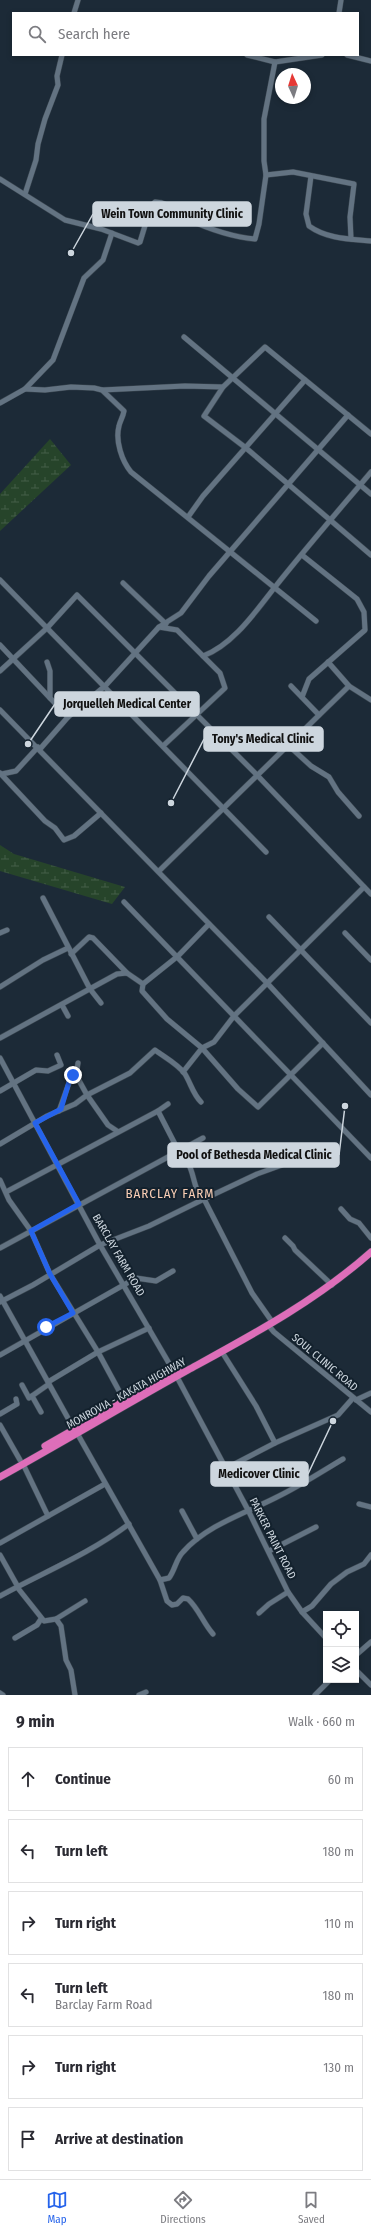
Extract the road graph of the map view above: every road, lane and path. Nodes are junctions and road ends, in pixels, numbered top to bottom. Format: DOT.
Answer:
graph roads {
  1 [pos="78,0"];
  2 [pos="341,0"];
  3 [pos="74,12"];
  4 [pos="339,12"];
  5 [pos="62,56"];
  6 [pos="251,56"];
  7 [pos="315,56"];
  8 [pos="351,56"];
  9 [pos="371,61"];
  10 [pos="275,62"];
  11 [pos="266,175"];
  12 [pos="311,176"];
  13 [pos="0,179"];
  14 [pos="25,194"];
  15 [pos="112,234"];
  16 [pos="351,239"];
  17 [pos="371,242"];
  18 [pos="184,338"];
  19 [pos="232,378"];
  20 [pos="305,380"];
  21 [pos="223,387"];
  22 [pos="25,389"];
  23 [pos="102,390"];
  24 [pos="0,403"];
  25 [pos="275,414"];
  26 [pos="348,415"];
  27 [pos="371,434"];
  28 [pos="246,448"];
  29 [pos="318,450"];
  30 [pos="371,472"];
  31 [pos="288,484"];
  32 [pos="359,486"];
  33 [pos="371,494"];
  34 [pos="188,517"];
  35 [pos="331,519"];
  36 [pos="231,552"];
  37 [pos="302,555"];
  38 [pos="371,555"];
  39 [pos="0,580"];
  40 [pos="123,583"];
  41 [pos="274,587"];
  42 [pos="316,621"];
  43 [pos="166,624"];
  44 [pos="48,628"];
  45 [pos="159,628"];
  46 [pos="0,645"];
  47 [pos="133,654"];
  48 [pos="203,656"];
  49 [pos="12,659"];
  50 [pos="47,662"];
  51 [pos="328,662"];
  52 [pos="0,671"];
  53 [pos="105,686"];
  54 [pos="291,686"];
  55 [pos="349,686"];
  56 [pos="302,697"];
  57 [pos="50,698"];
  58 [pos="371,700"];
  59 [pos="0,710"];
  60 [pos="319,714"];
  61 [pos="197,716"];
  62 [pos="68,717"];
  63 [pos="288,745"];
  64 [pos="162,746"];
  65 [pos="39,748"];
  66 [pos="16,771"];
  67 [pos="1,773"];
  68 [pos="256,774"];
  69 [pos="11,785"];
  70 [pos="224,808"];
  71 [pos="101,813"];
  72 [pos="359,816"];
  73 [pos="266,852"];
  74 [pos="159,871"];
  75 [pos="364,888"];
  76 [pos="371,894"];
  77 [pos="43,898"];
  78 [pos="124,902"];
  79 [pos="269,917"];
  80 [pos="209,924"];
  81 [pos="7,930"];
  82 [pos="0,933"];
  83 [pos="345,933"];
  84 [pos="68,948"];
  85 [pos="300,951"];
  86 [pos="71,954"];
  87 [pos="178,956"];
  88 [pos="371,960"];
  89 [pos="127,973"];
  90 [pos="143,984"];
  91 [pos="268,984"];
  92 [pos="0,987"];
  93 [pos="90,989"];
  94 [pos="101,1003"];
  95 [pos="62,1004"];
  96 [pos="68,1016"];
  97 [pos="234,1016"];
  98 [pos="370,1020"];
  99 [pos="0,1038"];
  100 [pos="324,1043"];
  101 [pos="202,1048"];
  102 [pos="57,1055"];
  103 [pos="0,1058"];
  104 [pos="78,1063"];
  105 [pos="183,1072"];
  106 [pos="76,1073"];
  107 [pos="291,1075"];
  108 [pos="13,1083"];
  109 [pos="0,1091"];
  110 [pos="87,1095"];
  111 [pos="371,1096"];
  112 [pos="201,1102"];
  113 [pos="168,1104"];
  114 [pos="158,1110"];
  115 [pos="59,1111"];
  116 [pos="35,1123"];
  117 [pos="117,1131"];
  118 [pos="203,1138"];
  119 [pos="0,1144"];
  120 [pos="174,1154"];
  121 [pos="371,1158"];
  122 [pos="56,1164"];
  123 [pos="282,1165"];
  124 [pos="0,1180"];
  125 [pos="6,1192"];
  126 [pos="204,1199"];
  127 [pos="79,1204"];
  128 [pos="341,1209"];
  129 [pos="31,1231"];
  130 [pos="285,1238"];
  131 [pos="371,1238"];
  132 [pos="100,1245"];
  133 [pos="0,1248"];
  134 [pos="371,1252"];
  135 [pos="173,1271"];
  136 [pos="50,1274"];
  137 [pos="332,1285"];
  138 [pos="125,1286"];
  139 [pos="0,1296"];
  140 [pos="2,1301"];
  141 [pos="73,1313"];
  142 [pos="268,1325"];
  143 [pos="149,1328"];
  144 [pos="24,1340"];
  145 [pos="98,1352"];
  146 [pos="222,1352"];
  147 [pos="0,1355"];
  148 [pos="176,1375"];
  149 [pos="49,1383"];
  150 [pos="22,1385"];
  151 [pos="371,1393"];
  152 [pos="32,1396"];
  153 [pos="16,1399"];
  154 [pos="354,1399"];
  155 [pos="124,1400"];
  156 [pos="41,1412"];
  157 [pos="371,1412"];
  158 [pos="0,1414"];
  159 [pos="0,1424"];
  160 [pos="76,1431"];
  161 [pos="275,1443"];
  162 [pos="343,1459"];
  163 [pos="21,1462"];
  164 [pos="225,1469"];
  165 [pos="0,1472"];
  166 [pos="0,1477"];
  167 [pos="105,1484"];
  168 [pos="359,1504"];
  169 [pos="371,1507"];
  170 [pos="248,1510"];
  171 [pos="182,1512"];
  172 [pos="48,1516"];
  173 [pos="129,1524"];
  174 [pos="316,1527"];
  175 [pos="197,1539"];
  176 [pos="0,1543"];
  177 [pos="269,1551"];
  178 [pos="371,1554"];
  179 [pos="0,1555"];
  180 [pos="160,1580"];
  181 [pos="17,1587"];
  182 [pos="288,1592"];
  183 [pos="0,1596"];
  184 [pos="85,1601"];
  185 [pos="302,1612"];
  186 [pos="259,1613"];
  187 [pos="41,1619"];
  188 [pos="56,1619"];
  189 [pos="213,1634"];
  190 [pos="323,1635"];
  191 [pos="15,1638"];
  192 [pos="371,1642"];
  193 [pos="359,1652"];
  194 [pos="359,1673"];
  195 [pos="327,1683"];
  196 [pos="371,1685"];
  197 [pos="146,1692"];
  198 [pos="0,1693"];
  199 [pos="3,1695"];
  200 [pos="75,1695"];
  201 [pos="139,1695"];
  202 [pos="315,1695"];
  1 -- 3 [label="street"];
  2 -- 4 [label="street"];
  5 -- 14 [label="street"];
  6 -- 10 [label="street"];
  7 -- 10 [label="street"];
  8 -- 9 [label="street"];
  10 -- 11 [label="street"];
  11 -- 12 [label="street"];
  11 -- 15 [label="street"];
  12 -- 16 [label="street"];
  12 -- 16 [label="street"];
  13 -- 14 [label="street"];
  14 -- 15 [label="street"];
  15 -- 22 [label="street"];
  16 -- 17 [label="street"];
  18 -- 19 [label="street"];
  19 -- 20 [label="street"];
  19 -- 21 [label="street"];
  19 -- 25 [label="street"];
  20 -- 25 [label="street"];
  20 -- 26 [label="street"];
  21 -- 23 [label="street"];
  21 -- 28 [label="street"];
  22 -- 23 [label="street"];
  22 -- 24 [label="street"];
  23 -- 34 [label="street"];
  25 -- 28 [label="street"];
  25 -- 29 [label="street"];
  26 -- 27 [label="street"];
  26 -- 29 [label="street"];
  28 -- 31 [label="street"];
  28 -- 34 [label="street"];
  29 -- 31 [label="street"];
  29 -- 32 [label="street"];
  30 -- 32 [label="street"];
  31 -- 35 [label="street"];
  31 -- 36 [label="street"];
  32 -- 33 [label="street"];
  32 -- 35 [label="street"];
  34 -- 36 [label="street"];
  35 -- 37 [label="street"];
  35 -- 38 [label="street"];
  36 -- 41 [label="street"];
  36 -- 43 [label="street"];
  37 -- 41 [label="street"];
  37 -- 51 [label="street"];
  39 -- 44 [label="street"];
  40 -- 43 [label="street"];
  41 -- 42 [label="street"];
  41 -- 48 [label="street"];
  43 -- 45 [label="street"];
  44 -- 47 [label="street"];
  44 -- 49 [label="street"];
  44 -- 53 [label="street"];
  45 -- 47 [label="street"];
  45 -- 48 [label="street"];
  46 -- 49 [label="street"];
  47 -- 53 [label="street"];
  47 -- 61 [label="street"];
  48 -- 61 [label="street"];
  49 -- 52 [label="street"];
  49 -- 57 [label="street"];
  50 -- 57 [label="street"];
  51 -- 55 [label="street"];
  51 -- 56 [label="street"];
  53 -- 62 [label="street"];
  53 -- 64 [label="street"];
  54 -- 56 [label="street"];
  55 -- 58 [label="street"];
  55 -- 60 [label="street"];
  56 -- 60 [label="street"];
  57 -- 62 [label="street"];
  59 -- 65 [label="street"];
  60 -- 63 [label="street"];
  61 -- 64 [label="street"];
  61 -- 68 [label="street"];
  62 -- 65 [label="street"];
  63 -- 68 [label="street"];
  63 -- 72 [label="street"];
  64 -- 70 [label="street"];
  65 -- 66 [label="street"];
  65 -- 71 [label="street"];
  66 -- 67 [label="street"];
  66 -- 69 [label="street"];
  67 -- 69 [label="street"];
  68 -- 70 [label="street"];
  68 -- 75 [label="street"];
  69 -- 71 [label="street"];
  70 -- 73 [label="street"];
  70 -- 74 [label="street"];
  71 -- 74 [label="street"];
  74 -- 80 [label="street"];
  75 -- 76 [label="street"];
  75 -- 85 [label="street"];
  77 -- 84 [label="street"];
  78 -- 87 [label="street"];
  79 -- 85 [label="street"];
  80 -- 87 [label="street"];
  80 -- 91 [label="street"];
  81 -- 82 [label="street"];
  83 -- 88 [label="street"];
  84 -- 86 [label="street"];
  84 -- 92 [label="street"];
  85 -- 91 [label="street"];
  85 -- 98 [label="street"];
  86 -- 89 [label="street"];
  86 -- 93 [label="street"];
  87 -- 90 [label="street"];
  87 -- 97 [label="street"];
  89 -- 90 [label="street"];
  89 -- 93 [label="street"];
  90 -- 101 [label="street"];
  91 -- 97 [label="street"];
  91 -- 100 [label="street"];
  93 -- 94 [label="street"];
  93 -- 95 [label="street"];
  95 -- 96 [label="street"];
  95 -- 99 [label="street"];
  97 -- 101 [label="street"];
  97 -- 107 [label="street"];
  100 -- 107 [label="street"];
  100 -- 111 [label="street"];
  101 -- 105 [label="street"];
  101 -- 107 [label="street"];
  102 -- 108 [label="street"];
  103 -- 108 [label="street, BARCLAY FARM ROAD"];
  104 -- 106 [label="street"];
  105 -- 110 [label="street"];
  105 -- 112 [label="street"];
  106 -- 110 [label="street"];
  106 -- 115 [label="street"];
  107 -- 121 [label="street"];
  108 -- 109 [label="street"];
  108 -- 116 [label="street, BARCLAY FARM ROAD"];
  110 -- 115 [label="street"];
  110 -- 117 [label="street"];
  113 -- 114 [label="street"];
  114 -- 117 [label="street"];
  114 -- 120 [label="street"];
  115 -- 116 [label="street"];
  116 -- 119 [label="street"];
  116 -- 122 [label="street, BARCLAY FARM ROAD"];
  117 -- 122 [label="street"];
  118 -- 120 [label="street"];
  120 -- 126 [label="street, SOUL CLINIC ROAD"];
  120 -- 127 [label="street"];
  122 -- 125 [label="street"];
  122 -- 127 [label="street, BARCLAY FARM ROAD"];
  123 -- 126 [label="street"];
  124 -- 125 [label="street"];
  125 -- 129 [label="street"];
  126 -- 132 [label="street"];
  126 -- 142 [label="street, SOUL CLINIC ROAD"];
  127 -- 129 [label="street"];
  127 -- 132 [label="street, BARCLAY FARM ROAD"];
  128 -- 131 [label="street"];
  129 -- 133 [label="street"];
  129 -- 136 [label="street"];
  130 -- 137 [label="street"];
  132 -- 136 [label="street"];
  132 -- 138 [label="street, BARCLAY FARM ROAD"];
  134 -- 137 [label="highway, MONROVIA - KAKATA HIGHWAY"];
  135 -- 138 [label="street"];
  136 -- 140 [label="street"];
  136 -- 141 [label="street"];
  137 -- 142 [label="highway, MONROVIA - KAKATA HIGHWAY"];
  138 -- 141 [label="street"];
  138 -- 143 [label="street, BARCLAY FARM ROAD"];
  139 -- 140 [label="street"];
  140 -- 144 [label="street"];
  141 -- 144 [label="street"];
  141 -- 145 [label="street"];
  142 -- 146 [label="highway, MONROVIA - KAKATA HIGHWAY"];
  142 -- 148 [label="highway, MONROVIA - KAKATA HIGHWAY"];
  142 -- 154 [label="street, SOUL CLINIC ROAD"];
  143 -- 145 [label="street"];
  143 -- 148 [label="street, BARCLAY FARM ROAD"];
  144 -- 147 [label="street"];
  144 -- 149 [label="street"];
  145 -- 149 [label="street"];
  145 -- 155 [label="street"];
  146 -- 148 [label="highway, MONROVIA - KAKATA HIGHWAY"];
  146 -- 161 [label="street"];
  148 -- 155 [label="highway, MONROVIA - KAKATA HIGHWAY"];
  148 -- 160 [label="highway, MONROVIA - KAKATA HIGHWAY"];
  148 -- 164 [label="street, PARKER PAINT ROAD"];
  149 -- 152 [label="street"];
  149 -- 160 [label="street"];
  150 -- 152 [label="street"];
  151 -- 154 [label="street"];
  152 -- 156 [label="street"];
  153 -- 158 [label="street"];
  154 -- 157 [label="street, SOUL CLINIC ROAD"];
  154 -- 161 [label="street"];
  155 -- 160 [label="highway, MONROVIA - KAKATA HIGHWAY"];
  159 -- 163 [label="street"];
  160 -- 163 [label="highway, MONROVIA - KAKATA HIGHWAY"];
  160 -- 167 [label="street"];
  161 -- 164 [label="street"];
  162 -- 170 [label="street"];
  163 -- 165 [label="highway, MONROVIA - KAKATA HIGHWAY"];
  163 -- 166 [label="highway, MONROVIA - KAKATA HIGHWAY"];
  163 -- 172 [label="street"];
  164 -- 170 [label="street, PARKER PAINT ROAD"];
  167 -- 172 [label="street"];
  167 -- 173 [label="street"];
  168 -- 169 [label="street"];
  170 -- 175 [label="street"];
  170 -- 177 [label="street, PARKER PAINT ROAD"];
  171 -- 175 [label="street"];
  172 -- 176 [label="street"];
  173 -- 180 [label="street"];
  173 -- 181 [label="street"];
  174 -- 177 [label="street"];
  175 -- 180 [label="street"];
  177 -- 182 [label="street, PARKER PAINT ROAD"];
  178 -- 185 [label="street"];
  179 -- 181 [label="street"];
  180 -- 189 [label="street"];
  181 -- 183 [label="street"];
  181 -- 187 [label="street"];
  182 -- 185 [label="street, PARKER PAINT ROAD"];
  182 -- 186 [label="street"];
  184 -- 188 [label="street"];
  185 -- 190 [label="street, PARKER PAINT ROAD"];
  187 -- 188 [label="street"];
  187 -- 191 [label="street"];
  188 -- 200 [label="street"];
  192 -- 193 [label="street"];
  194 -- 196 [label="street"];
  195 -- 202 [label="street"];
  197 -- 201 [label="street"];
  198 -- 199 [label="street"];
}
